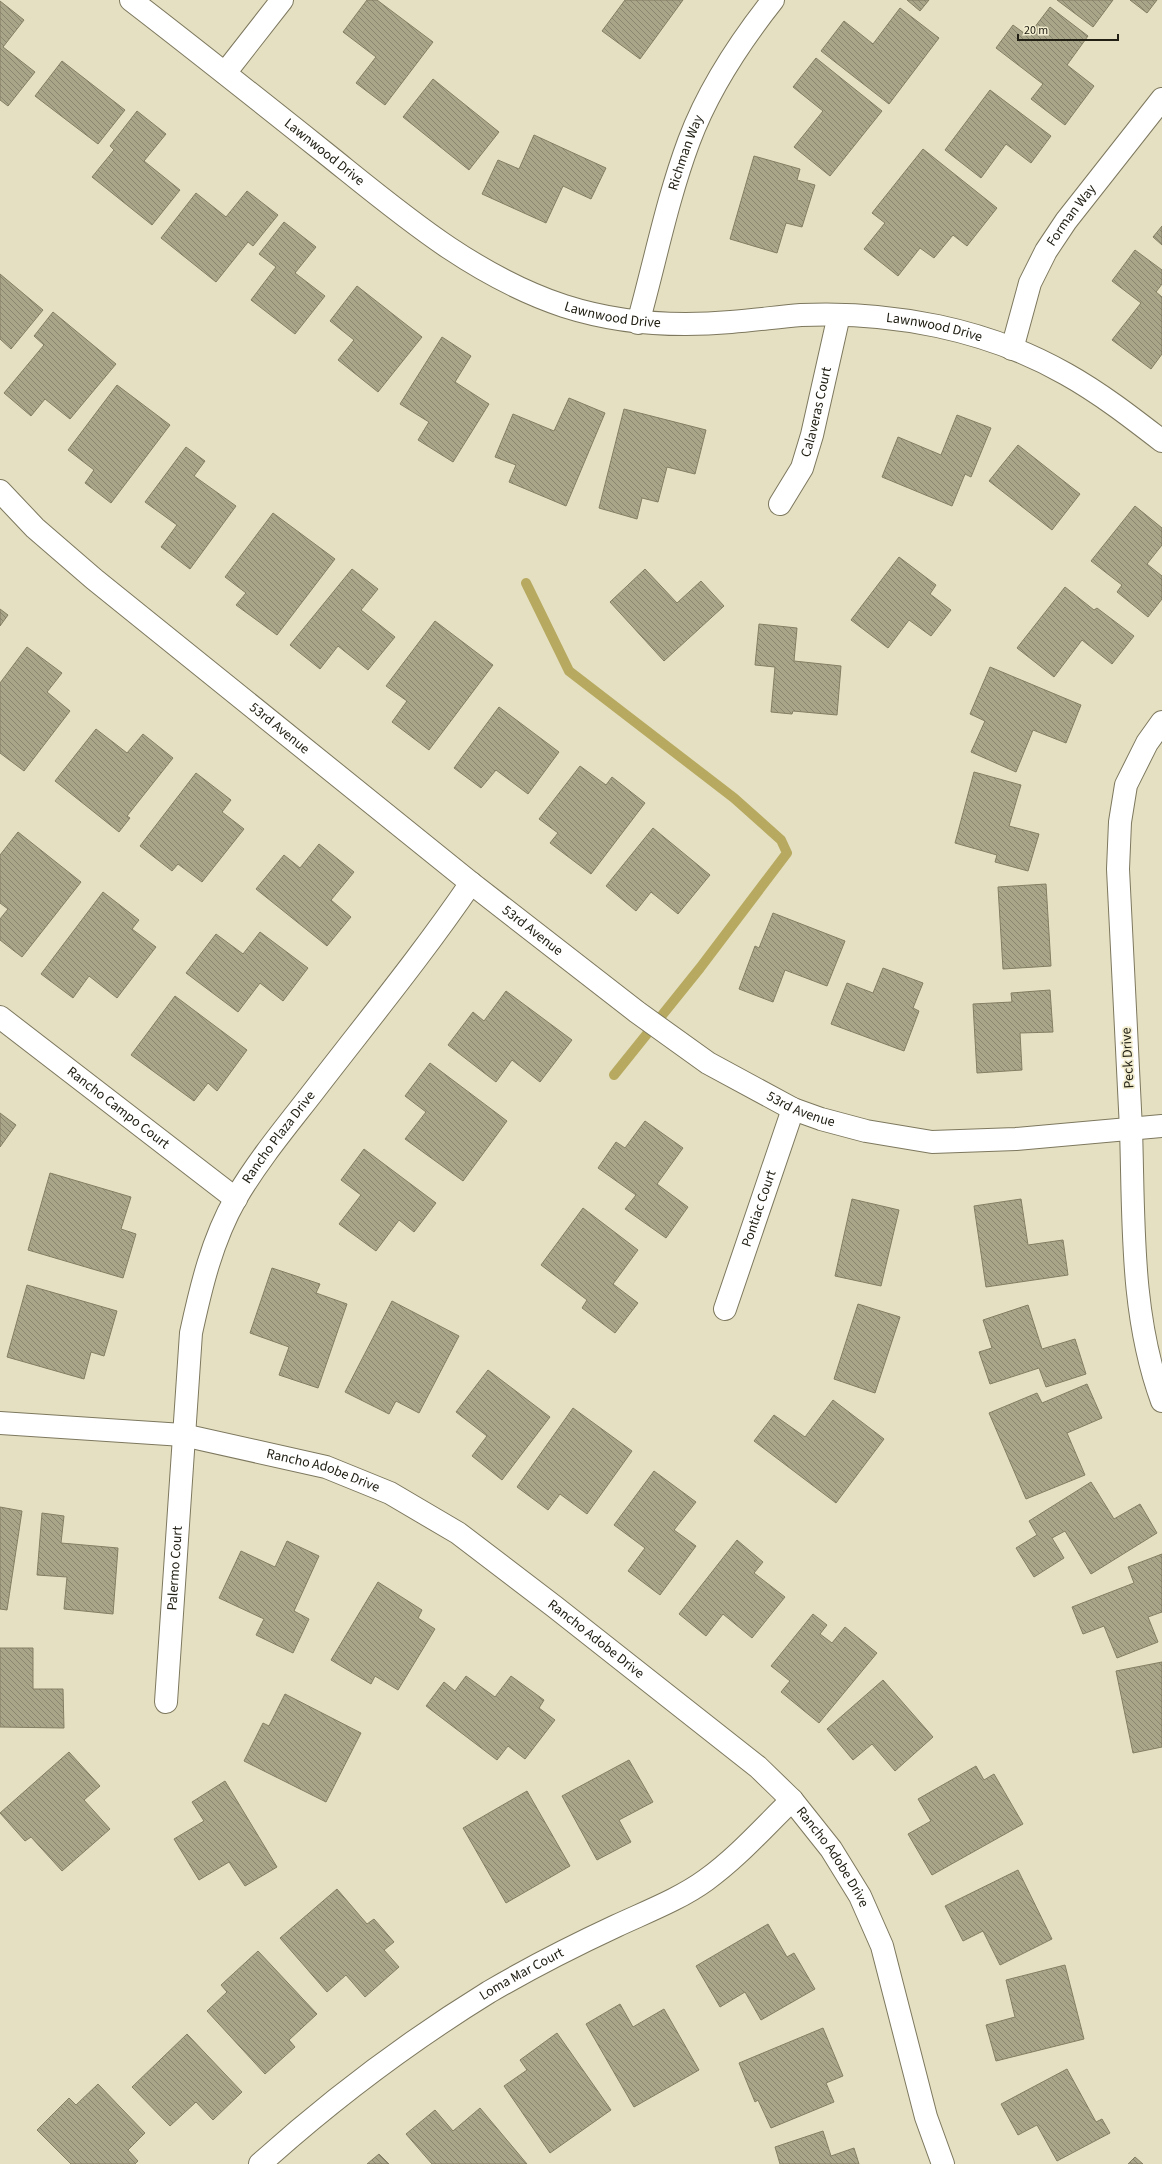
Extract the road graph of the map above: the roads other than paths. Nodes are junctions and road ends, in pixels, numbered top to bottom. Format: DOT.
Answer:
graph roads {
  1 [pos="131,0"];
  2 [pos="282,0"];
  3 [pos="773,0"];
  4 [pos="225,72"];
  5 [pos="1162,99"];
  6 [pos="839,315"];
  7 [pos="638,323"];
  8 [pos="1012,349"];
  9 [pos="1162,441"];
  10 [pos="0,491"];
  11 [pos="780,504"];
  12 [pos="1162,722"];
  13 [pos="471,883"];
  14 [pos="0,1017"];
  15 [pos="793,1109"];
  16 [pos="1162,1126"];
  17 [pos="1131,1129"];
  18 [pos="236,1199"];
  19 [pos="725,1309"];
  20 [pos="1162,1401"];
  21 [pos="0,1423"];
  22 [pos="184,1435"];
  23 [pos="166,1702"];
  24 [pos="792,1800"];
  25 [pos="260,2164"];
  26 [pos="943,2164"];
  1 -- 4 [label="street, Lawnwood Drive"];
  2 -- 4 [label="street"];
  3 -- 7 [label="street, Richman Way"];
  4 -- 7 [label="street, Lawnwood Drive"];
  5 -- 8 [label="street, Forman Way"];
  6 -- 7 [label="street, Lawnwood Drive"];
  6 -- 8 [label="street, Lawnwood Drive"];
  6 -- 11 [label="street, Calaveras Court"];
  8 -- 9 [label="street, Lawnwood Drive"];
  10 -- 13 [label="street, 53rd Avenue"];
  12 -- 17 [label="street, Peck Drive"];
  13 -- 15 [label="street, 53rd Avenue"];
  13 -- 18 [label="street, Rancho Plaza Drive"];
  14 -- 18 [label="street, Rancho Campo Court"];
  15 -- 17 [label="street, 53rd Avenue"];
  15 -- 19 [label="street, Pontiac Court"];
  16 -- 17 [label="street, 53rd Avenue"];
  17 -- 20 [label="street, Peck Drive"];
  18 -- 22 [label="street, Rancho Plaza Drive"];
  21 -- 22 [label="street, Rancho Adobe Drive"];
  22 -- 23 [label="street, Palermo Court"];
  22 -- 24 [label="street, Rancho Adobe Drive"];
  24 -- 25 [label="street, Loma Mar Court"];
  24 -- 26 [label="street, Rancho Adobe Drive"];
}
